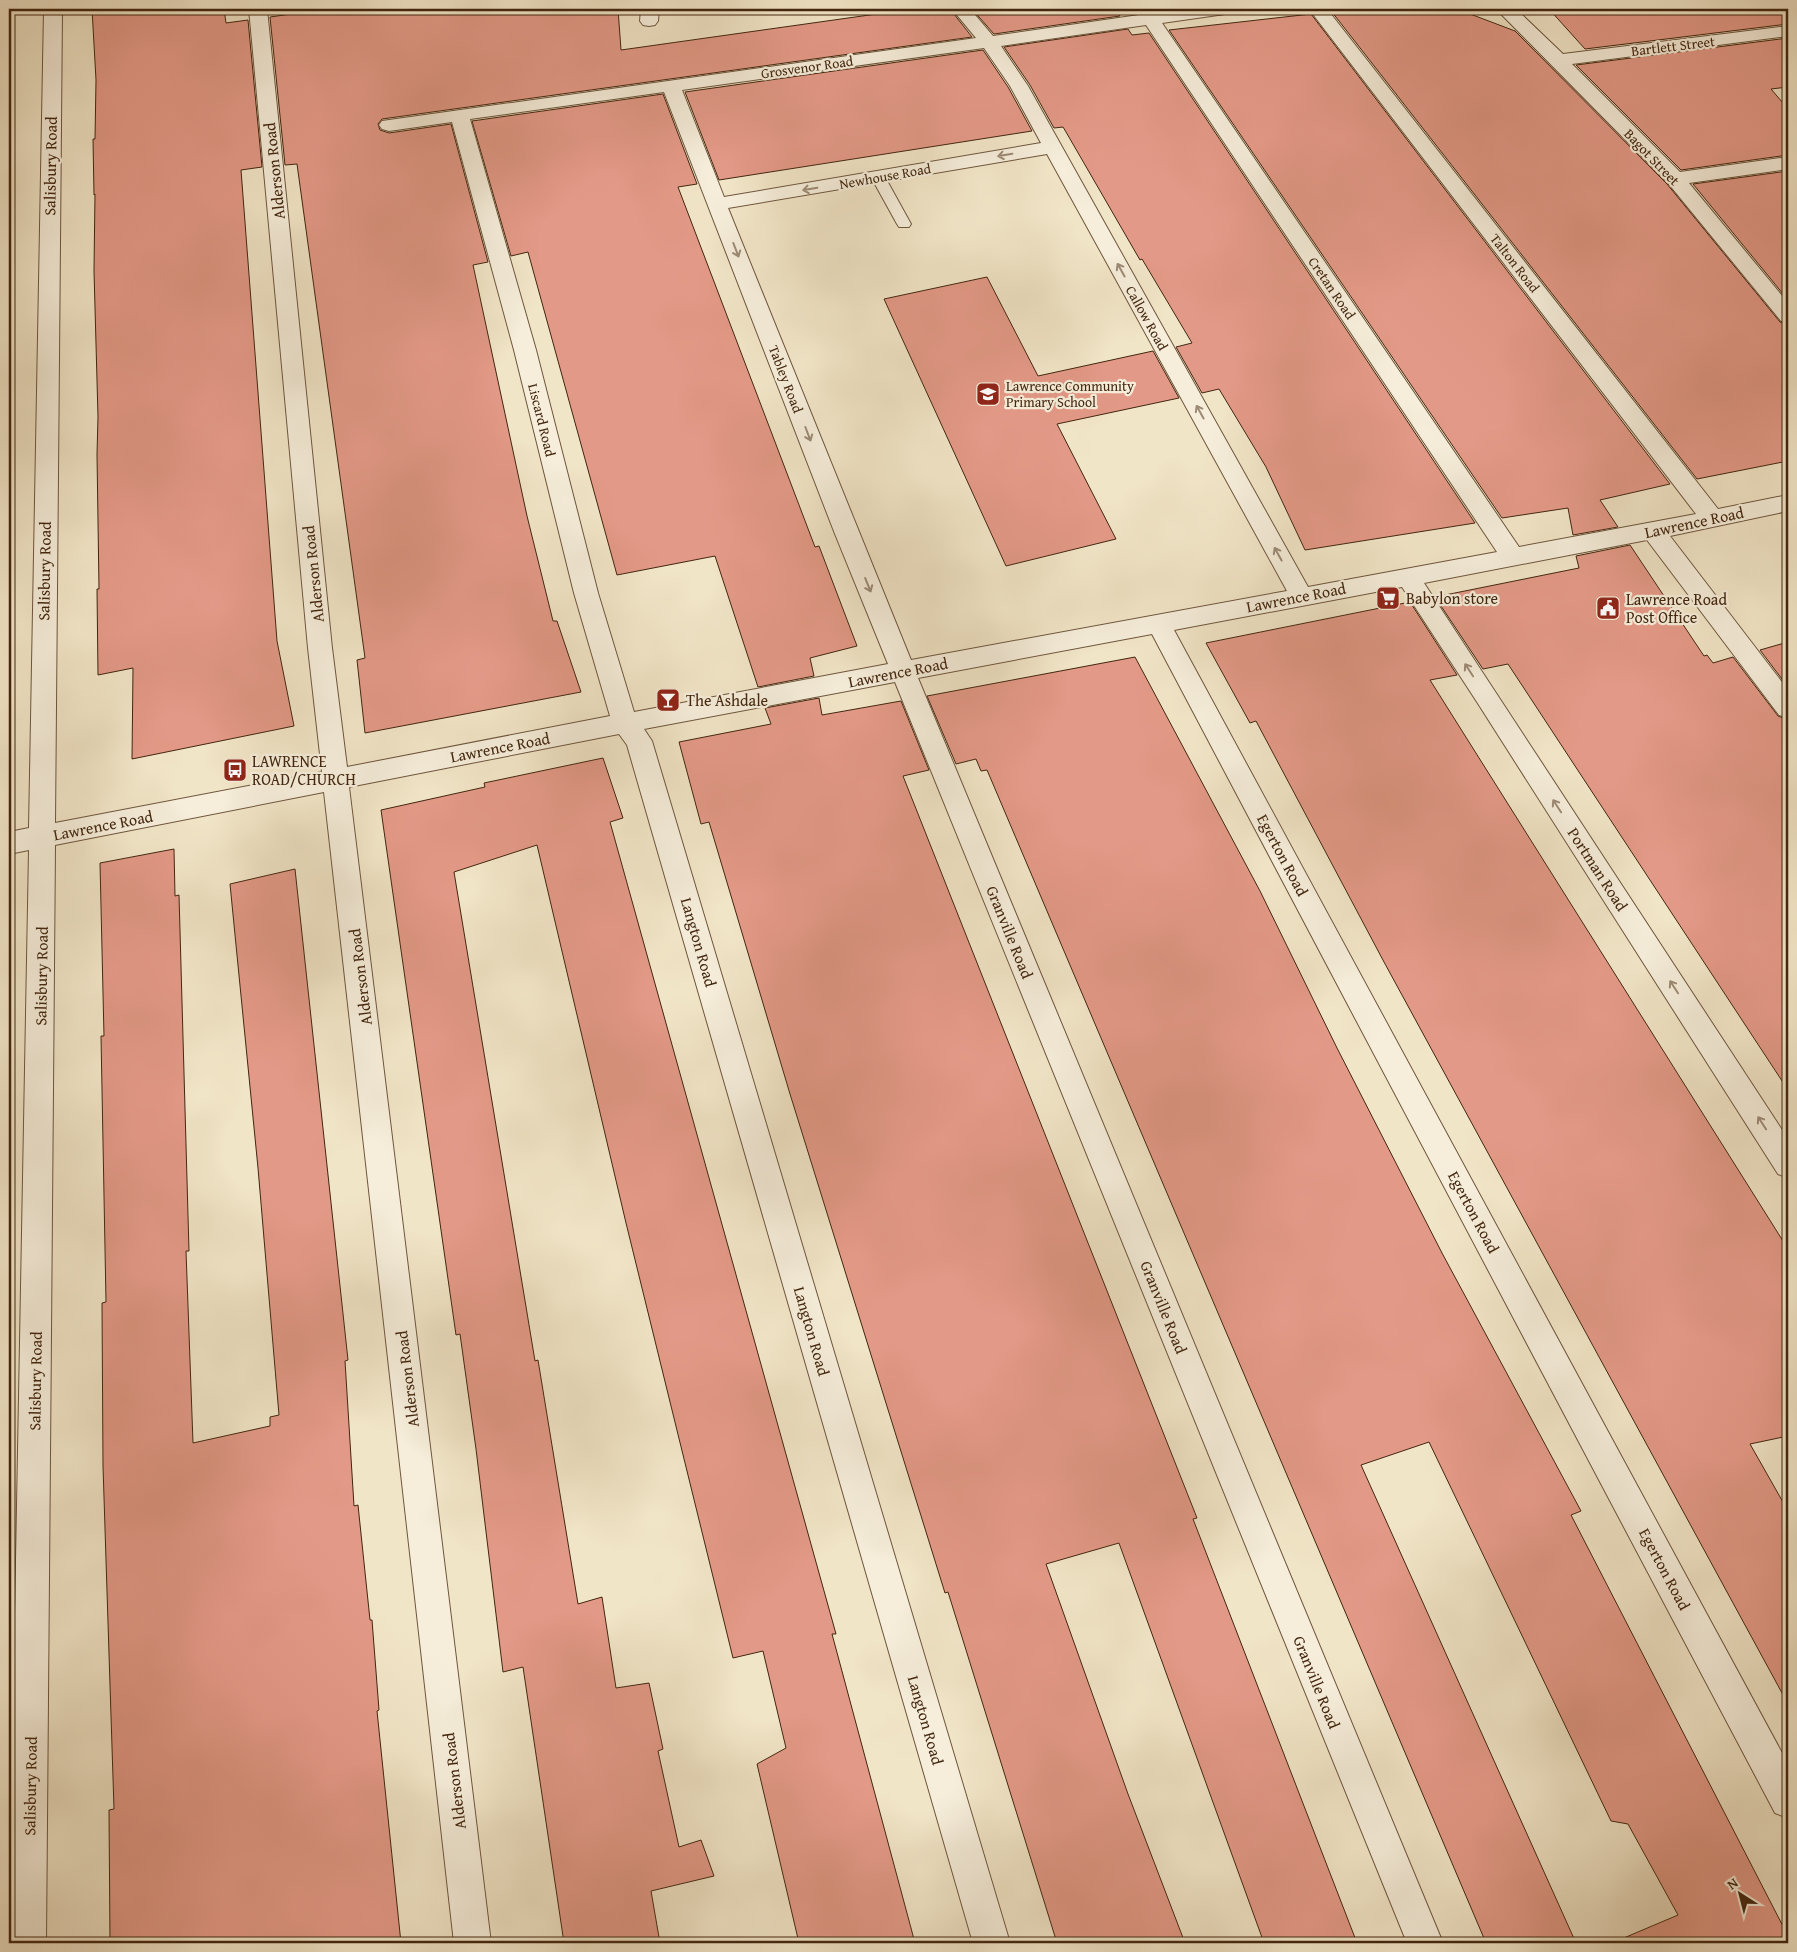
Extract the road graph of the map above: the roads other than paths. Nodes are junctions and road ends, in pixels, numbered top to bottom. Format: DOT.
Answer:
graph roads {
  1 [pos="53,9"];
  2 [pos="258,9"];
  3 [pos="961,9"];
  4 [pos="1225,9"];
  5 [pos="1318,9"];
  6 [pos="1505,9"];
  7 [pos="1147,14"];
  8 [pos="1788,31"];
  9 [pos="989,42"];
  10 [pos="1558,60"];
  11 [pos="671,86"];
  12 [pos="460,116"];
  13 [pos="389,125"];
  14 [pos="1053,147"];
  15 [pos="1788,162"];
  16 [pos="878,177"];
  17 [pos="1674,179"];
  18 [pos="718,204"];
  19 [pos="904,224"];
  20 [pos="1785,310"];
  21 [pos="1788,503"];
  22 [pos="1712,518"];
  23 [pos="1652,531"];
  24 [pos="1513,557"];
  25 [pos="1407,576"];
  26 [pos="1302,597"];
  27 [pos="1159,624"];
  28 [pos="903,671"];
  29 [pos="1788,708"];
  30 [pos="625,723"];
  31 [pos="337,780"];
  32 [pos="43,836"];
  33 [pos="9,843"];
  34 [pos="1788,1164"];
  35 [pos="1788,1800"];
  36 [pos="27,1943"];
  37 [pos="473,1943"];
  38 [pos="992,1943"];
  39 [pos="1425,1943"];
  1 -- 32 [label="street, Salisbury Road"];
  2 -- 31 [label="street, Alderson Road"];
  3 -- 9 [label="street, Callow Road"];
  4 -- 7 [label="street, Grosvenor Road"];
  5 -- 22 [label="street, Talton Road"];
  6 -- 10 [label="street, Bagot Street"];
  7 -- 9 [label="street, Grosvenor Road"];
  7 -- 24 [label="street, Cretan Road"];
  8 -- 10 [label="street, Bartlett Street"];
  9 -- 11 [label="street, Grosvenor Road"];
  9 -- 14 [label="street, Callow Road"];
  10 -- 17 [label="street, Bagot Street"];
  11 -- 12 [label="street, Grosvenor Road"];
  11 -- 18 [label="street, Tabley Road"];
  12 -- 13 [label="street, Grosvenor Road"];
  12 -- 30 [label="street, Liscard Road"];
  14 -- 16 [label="street, Newhouse Road, one-way"];
  26 -- 14 [label="street, Callow Road, one-way"];
  15 -- 17 [label="street"];
  16 -- 18 [label="street, Newhouse Road, one-way"];
  16 -- 19 [label="lane"];
  17 -- 20 [label="street, Bagot Street"];
  18 -- 28 [label="street, Tabley Road, one-way"];
  21 -- 22 [label="street, Lawrence Road"];
  22 -- 23 [label="street, Lawrence Road"];
  23 -- 24 [label="street, Lawrence Road"];
  23 -- 29 [label="street"];
  24 -- 25 [label="street, Lawrence Road"];
  25 -- 26 [label="street, Lawrence Road"];
  34 -- 25 [label="street, Portman Road, one-way"];
  26 -- 27 [label="street, Lawrence Road"];
  27 -- 28 [label="street, Lawrence Road"];
  27 -- 35 [label="street, Egerton Road"];
  28 -- 30 [label="street, Lawrence Road"];
  28 -- 39 [label="street, Granville Road"];
  30 -- 31 [label="street, Lawrence Road"];
  30 -- 38 [label="street, Langton Road"];
  31 -- 32 [label="street, Lawrence Road"];
  31 -- 37 [label="street, Alderson Road"];
  32 -- 33 [label="street, Lawrence Road"];
  32 -- 36 [label="street, Salisbury Road"];
}
